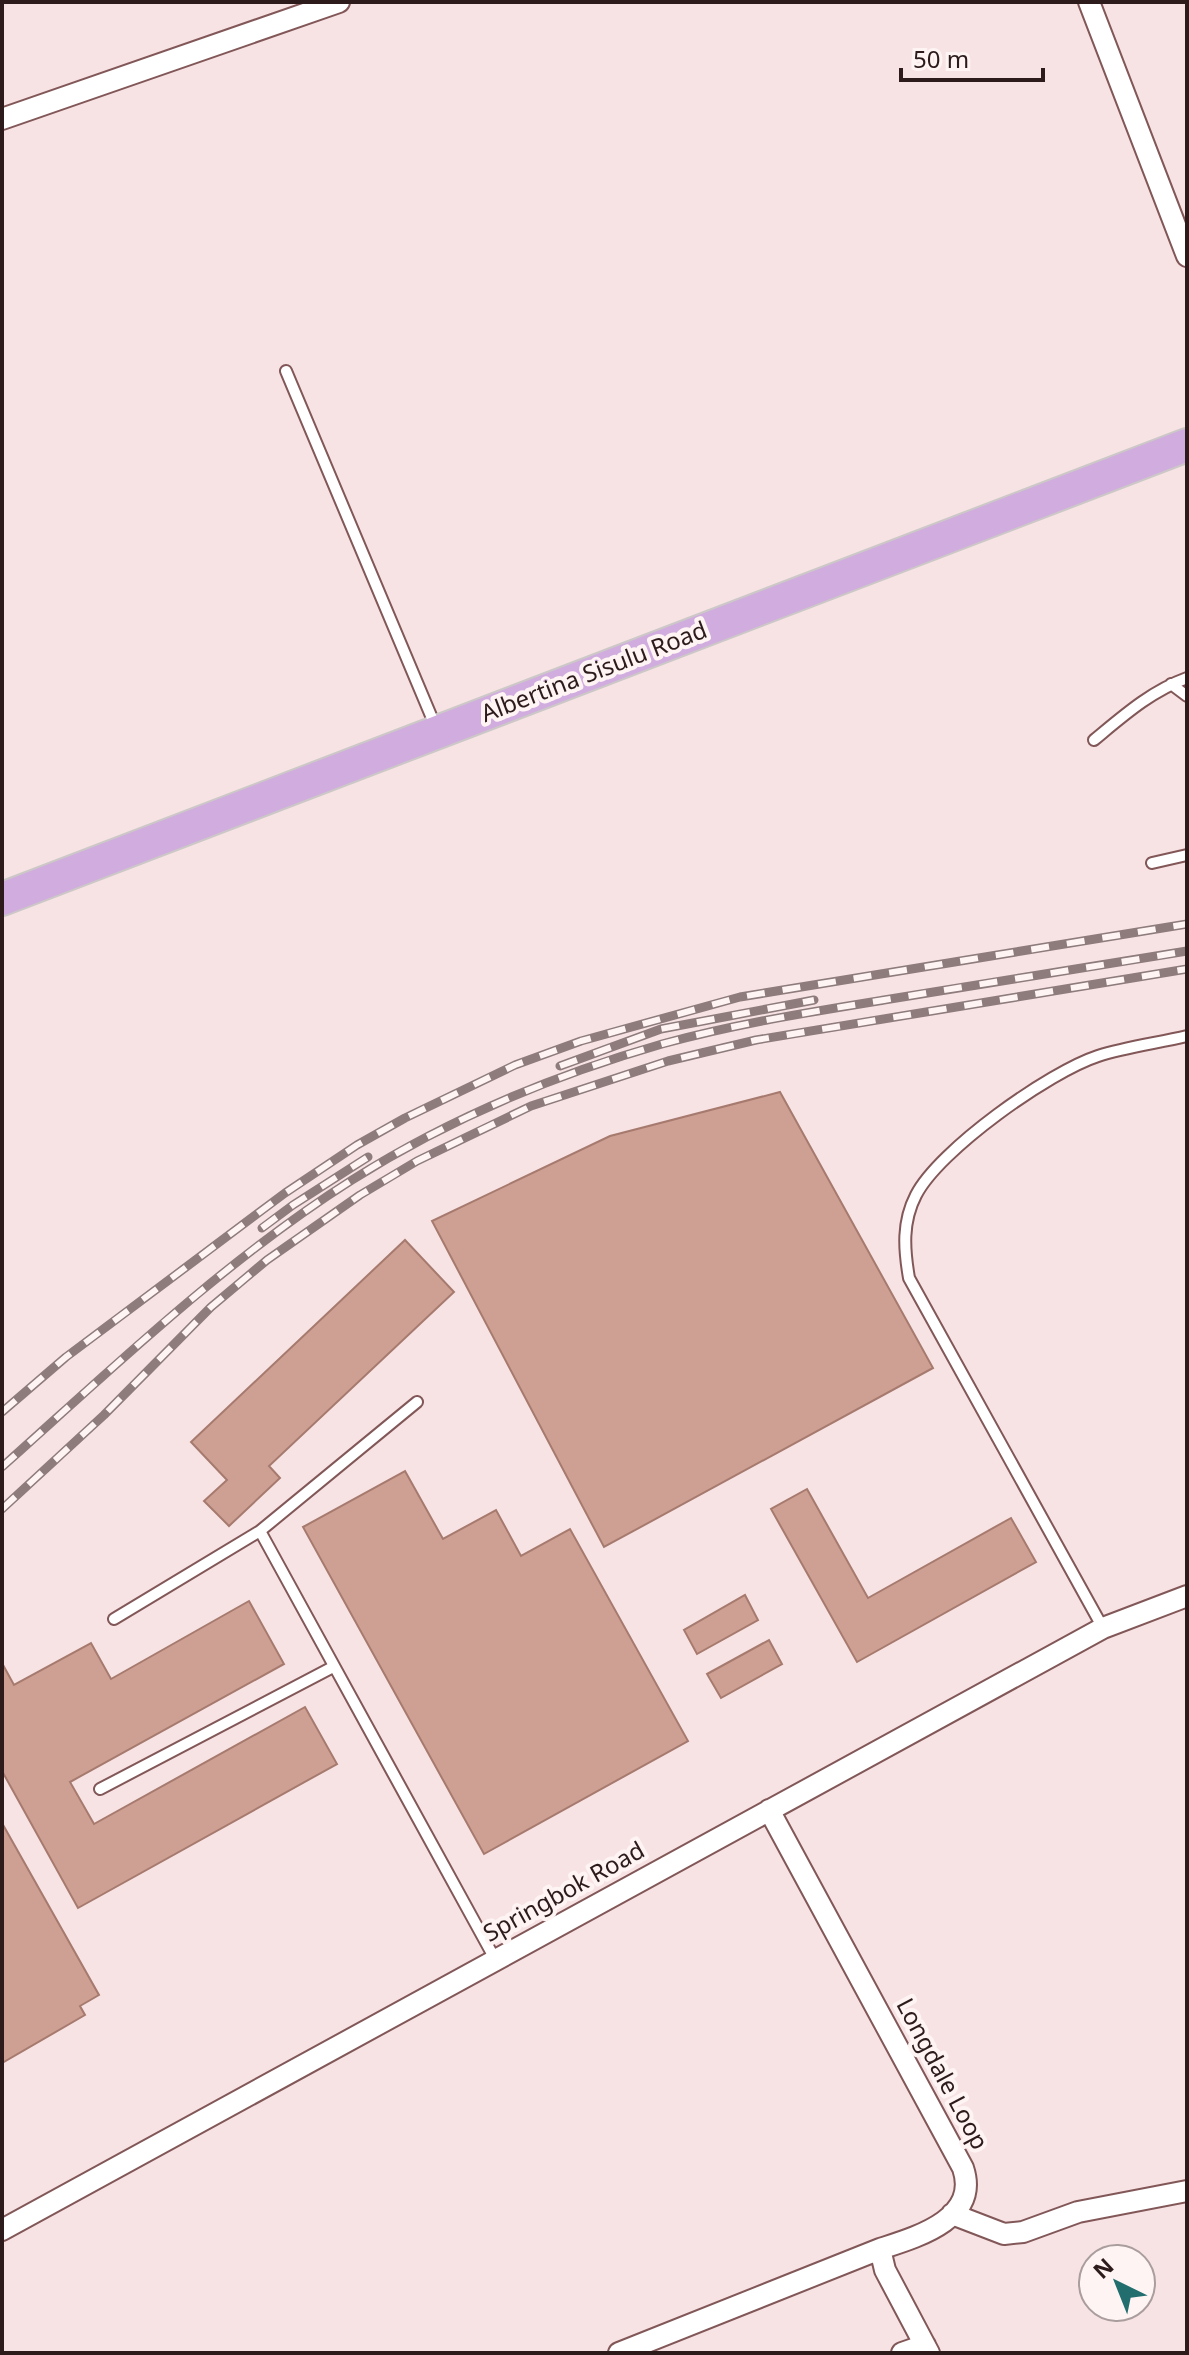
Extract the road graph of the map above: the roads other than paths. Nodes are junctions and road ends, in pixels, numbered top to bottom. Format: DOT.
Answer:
graph roads {
  1 [pos="339,2"];
  2 [pos="1089,2"];
  3 [pos="2,119"];
  4 [pos="1187,256"];
  5 [pos="286,371"];
  6 [pos="1187,445"];
  7 [pos="1187,678"];
  8 [pos="1171,684"];
  9 [pos="1187,696"];
  10 [pos="438,731"];
  11 [pos="1094,740"];
  12 [pos="1187,855"];
  13 [pos="1152,863"];
  14 [pos="2,899"];
  15 [pos="1187,1036"];
  16 [pos="417,1402"];
  17 [pos="260,1531"];
  18 [pos="1187,1596"];
  19 [pos="1154,1609"];
  20 [pos="1187,1611"];
  21 [pos="114,1619"];
  22 [pos="1103,1628"];
  23 [pos="333,1667"];
  24 [pos="100,1789"];
  25 [pos="769,1810"];
  26 [pos="495,1959"];
  27 [pos="1187,2191"];
  28 [pos="952,2214"];
  29 [pos="2,2230"];
  30 [pos="880,2249"];
  31 [pos="927,2349"];
  32 [pos="619,2353"];
  33 [pos="902,2353"];
  1 -- 3 [label="street"];
  2 -- 4 [label="street"];
  5 -- 10 [label="lane"];
  6 -- 10 [label="main road, Albertina Sisulu Road"];
  7 -- 8 [label="lane"];
  8 -- 9 [label="lane"];
  8 -- 11 [label="lane"];
  10 -- 14 [label="main road, Albertina Sisulu Road"];
  12 -- 13 [label="lane"];
  15 -- 22 [label="lane"];
  16 -- 17 [label="lane"];
  17 -- 21 [label="lane"];
  17 -- 23 [label="lane"];
  18 -- 19 [label="street, Springbok Road"];
  19 -- 20 [label="street, Springbok Road"];
  19 -- 22 [label="street, Springbok Road"];
  22 -- 25 [label="street, Springbok Road"];
  23 -- 24 [label="lane"];
  23 -- 26 [label="lane"];
  25 -- 26 [label="street, Springbok Road"];
  25 -- 28 [label="street, Longdale Loop"];
  26 -- 29 [label="street, Springbok Road"];
  27 -- 28 [label="street"];
  28 -- 30 [label="street"];
  30 -- 31 [label="street"];
  30 -- 32 [label="street"];
  31 -- 33 [label="street"];
}
